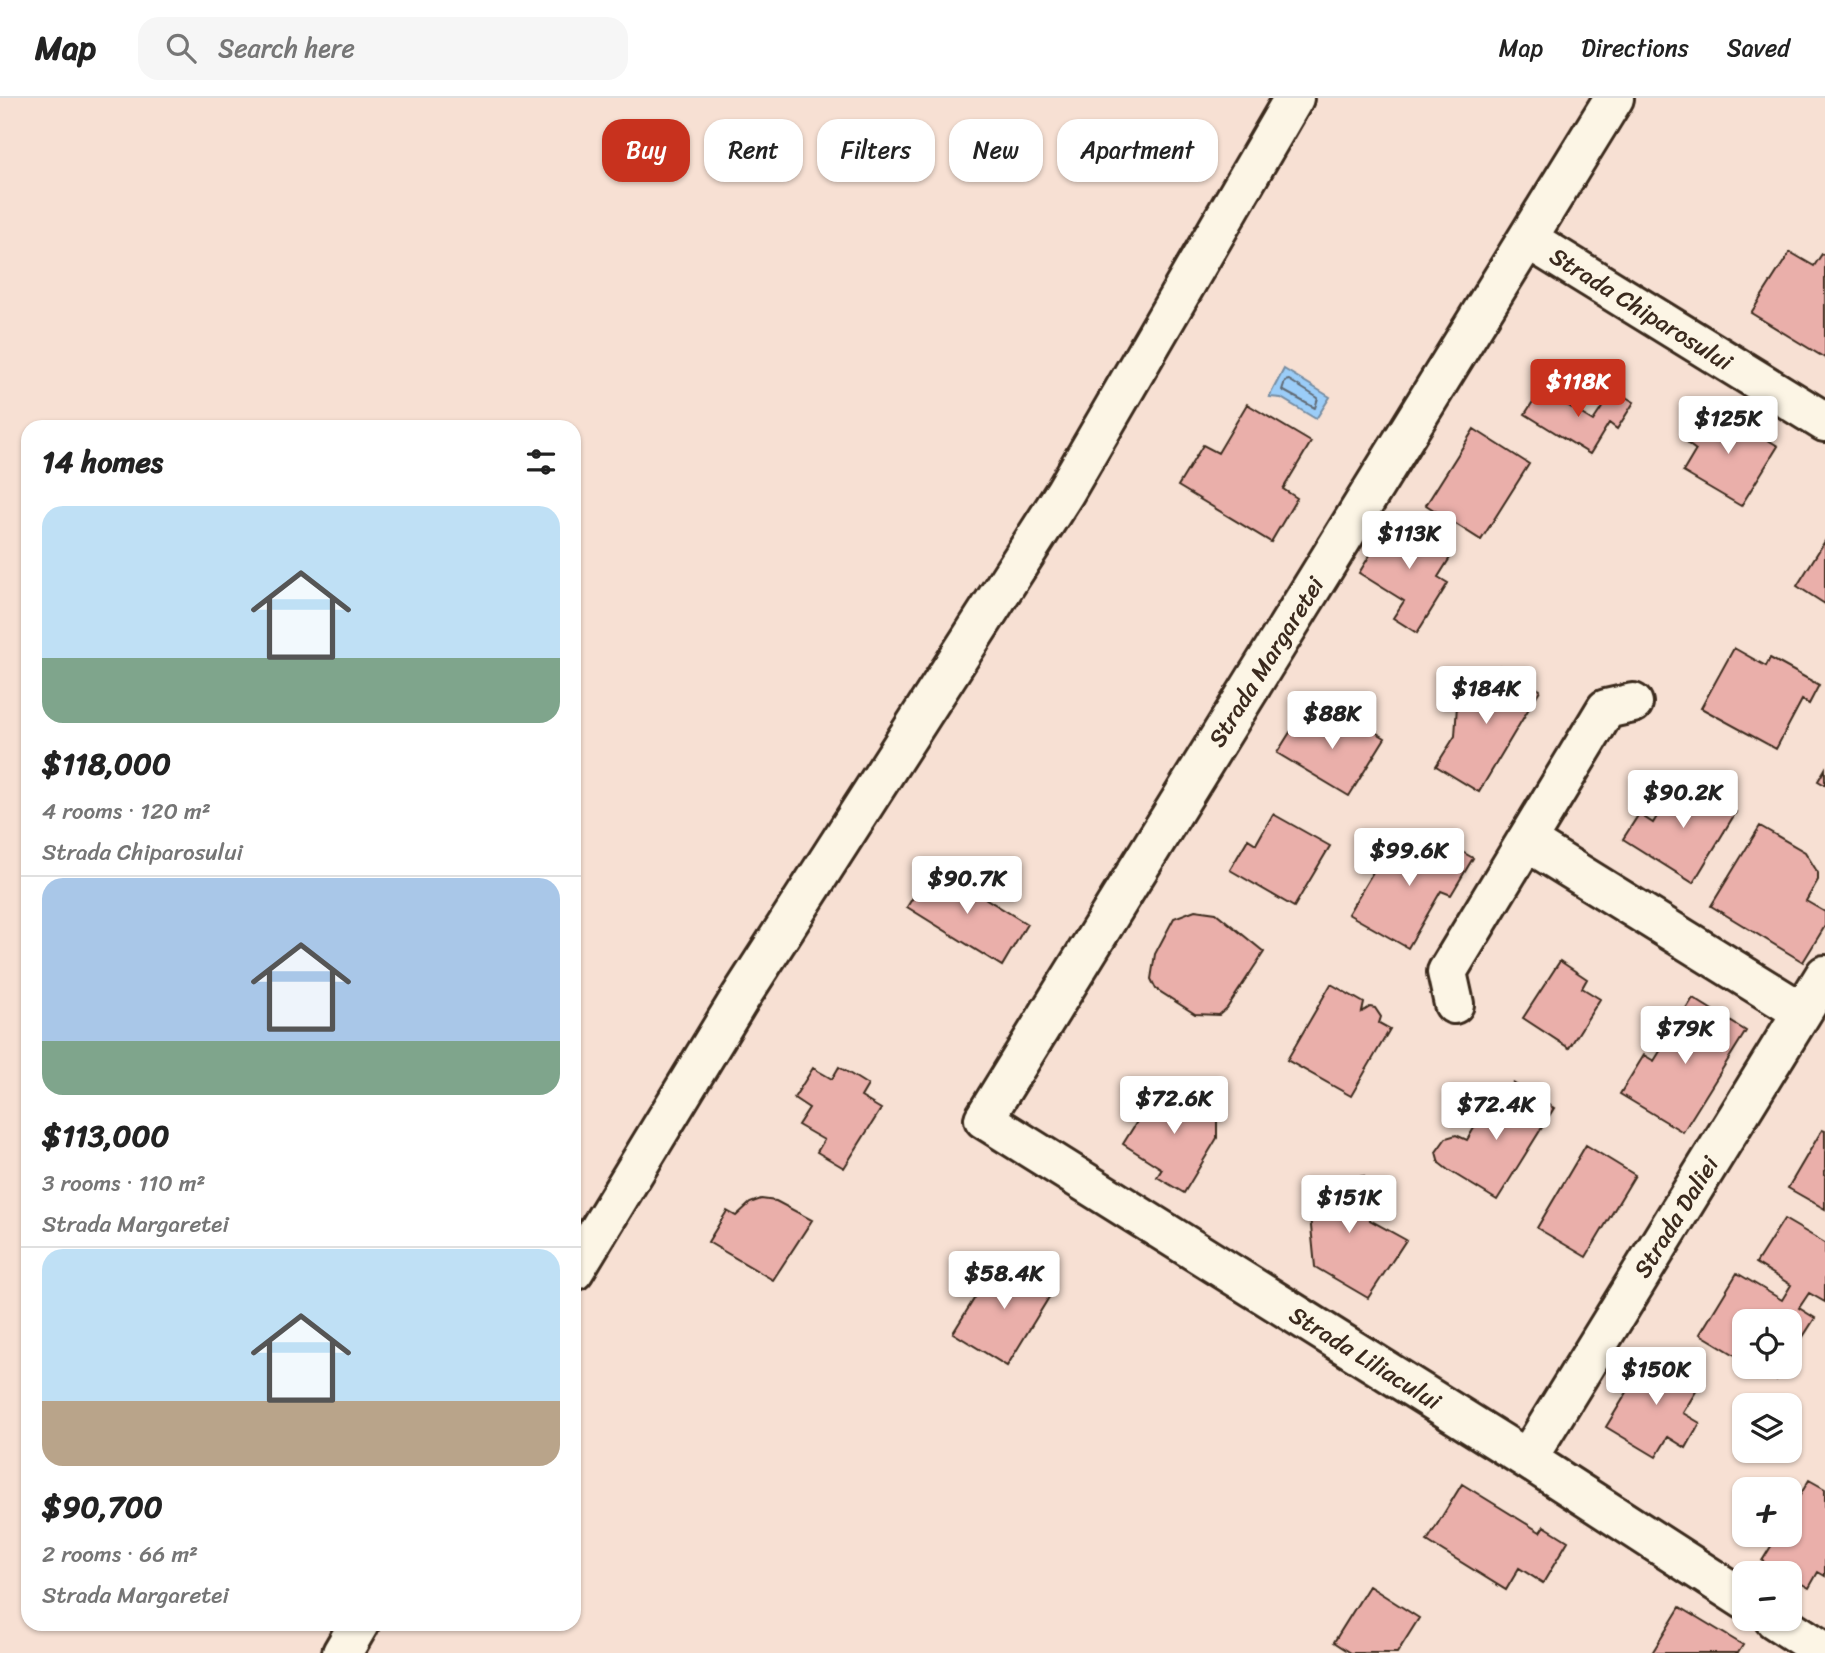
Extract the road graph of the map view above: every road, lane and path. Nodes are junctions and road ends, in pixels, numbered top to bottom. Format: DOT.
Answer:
graph roads {
  1 [pos="1294,98"];
  2 [pos="1614,98"];
  3 [pos="1528,239"];
  4 [pos="1825,422"];
  5 [pos="1633,702"];
  6 [pos="1526,841"];
  7 [pos="1825,975"];
  8 [pos="1454,1004"];
  9 [pos="1802,1012"];
  10 [pos="984,1119"];
  11 [pos="581,1259"];
  12 [pos="1527,1460"];
  13 [pos="1732,1592"];
  14 [pos="355,1631"];
  15 [pos="1793,1631"];
  16 [pos="1825,1652"];
  17 [pos="342,1653"];
  1 -- 11 [label="street"];
  2 -- 3 [label="street, Strada Margaretei"];
  3 -- 4 [label="street, Strada Chiparosului"];
  3 -- 10 [label="street, Strada Margaretei"];
  5 -- 6 [label="street"];
  6 -- 8 [label="street"];
  6 -- 9 [label="street"];
  7 -- 9 [label="street, Strada Daliei"];
  9 -- 12 [label="street, Strada Daliei"];
  10 -- 12 [label="street, Strada Liliacului"];
  12 -- 13 [label="street, Strada Liliacului"];
  14 -- 17 [label="street"];
  15 -- 16 [label="street"];
}
